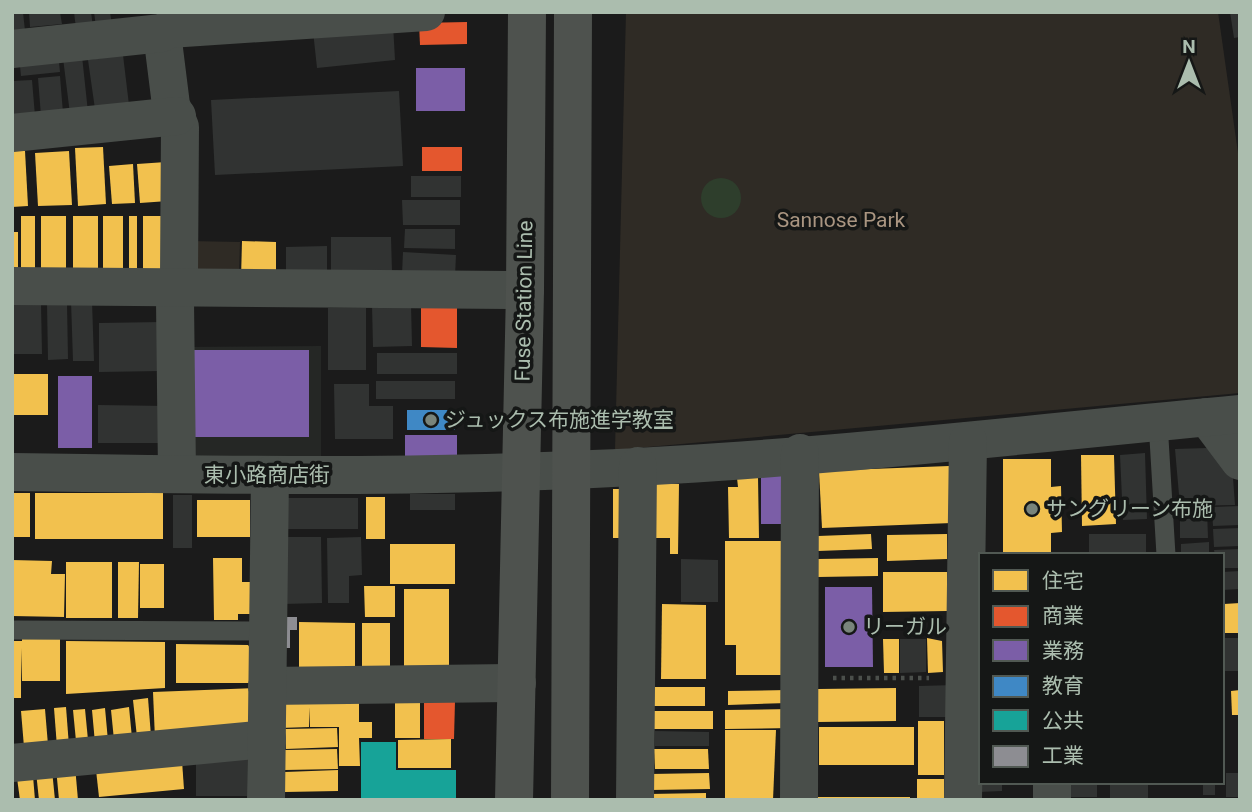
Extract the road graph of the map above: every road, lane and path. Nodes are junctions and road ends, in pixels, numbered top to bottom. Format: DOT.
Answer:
graph roads {
  1 [pos="426,12"];
  2 [pos="527,12"];
  3 [pos="573,12"];
  4 [pos="166,25"];
  5 [pos="12,49"];
  6 [pos="177,116"];
  7 [pos="12,133"];
  8 [pos="12,286"];
  9 [pos="178,286"];
  10 [pos="525,290"];
  11 [pos="1223,415"];
  12 [pos="1158,422"];
  13 [pos="968,441"];
  14 [pos="800,453"];
  15 [pos="1240,461"];
  16 [pos="638,466"];
  17 [pos="583,469"];
  18 [pos="12,472"];
  19 [pos="522,472"];
  20 [pos="177,474"];
  21 [pos="270,475"];
  22 [pos="1166,553"];
  23 [pos="12,630"];
  24 [pos="268,631"];
  25 [pos="799,678"];
  26 [pos="965,678"];
  27 [pos="517,683"];
  28 [pos="267,686"];
  29 [pos="267,740"];
  30 [pos="12,763"];
  31 [pos="266,800"];
  32 [pos="514,800"];
  33 [pos="570,800"];
  34 [pos="635,800"];
  35 [pos="799,800"];
  36 [pos="963,800"];
  1 -- 4 [label="street"];
  2 -- 10 [label="main road, Fuse Station Line"];
  3 -- 17 [label="main road"];
  4 -- 5 [label="street"];
  4 -- 6 [label="street"];
  6 -- 7 [label="street"];
  6 -- 9 [label="street"];
  8 -- 9 [label="street"];
  9 -- 10 [label="street"];
  9 -- 20 [label="street"];
  10 -- 19 [label="main road, Fuse Station Line"];
  11 -- 12 [label="street, 東小路商店街"];
  11 -- 15 [label="street"];
  12 -- 13 [label="street, 東小路商店街"];
  12 -- 22 [label="lane"];
  13 -- 14 [label="street, 東小路商店街"];
  13 -- 26 [label="street"];
  14 -- 16 [label="street, 東小路商店街"];
  14 -- 25 [label="street"];
  16 -- 17 [label="street, 東小路商店街"];
  16 -- 34 [label="street"];
  17 -- 19 [label="street, 東小路商店街"];
  17 -- 33 [label="main road"];
  18 -- 20 [label="street, 東小路商店街"];
  19 -- 21 [label="street, 東小路商店街"];
  19 -- 27 [label="main road, Fuse Station Line"];
  20 -- 21 [label="street, 東小路商店街"];
  21 -- 24 [label="street"];
  23 -- 24 [label="lane"];
  24 -- 28 [label="street"];
  25 -- 26 [label="path"];
  25 -- 35 [label="street"];
  26 -- 36 [label="street"];
  27 -- 28 [label="street"];
  27 -- 32 [label="main road, Fuse Station Line"];
  28 -- 29 [label="street"];
  29 -- 30 [label="street"];
  29 -- 31 [label="street"];
}
